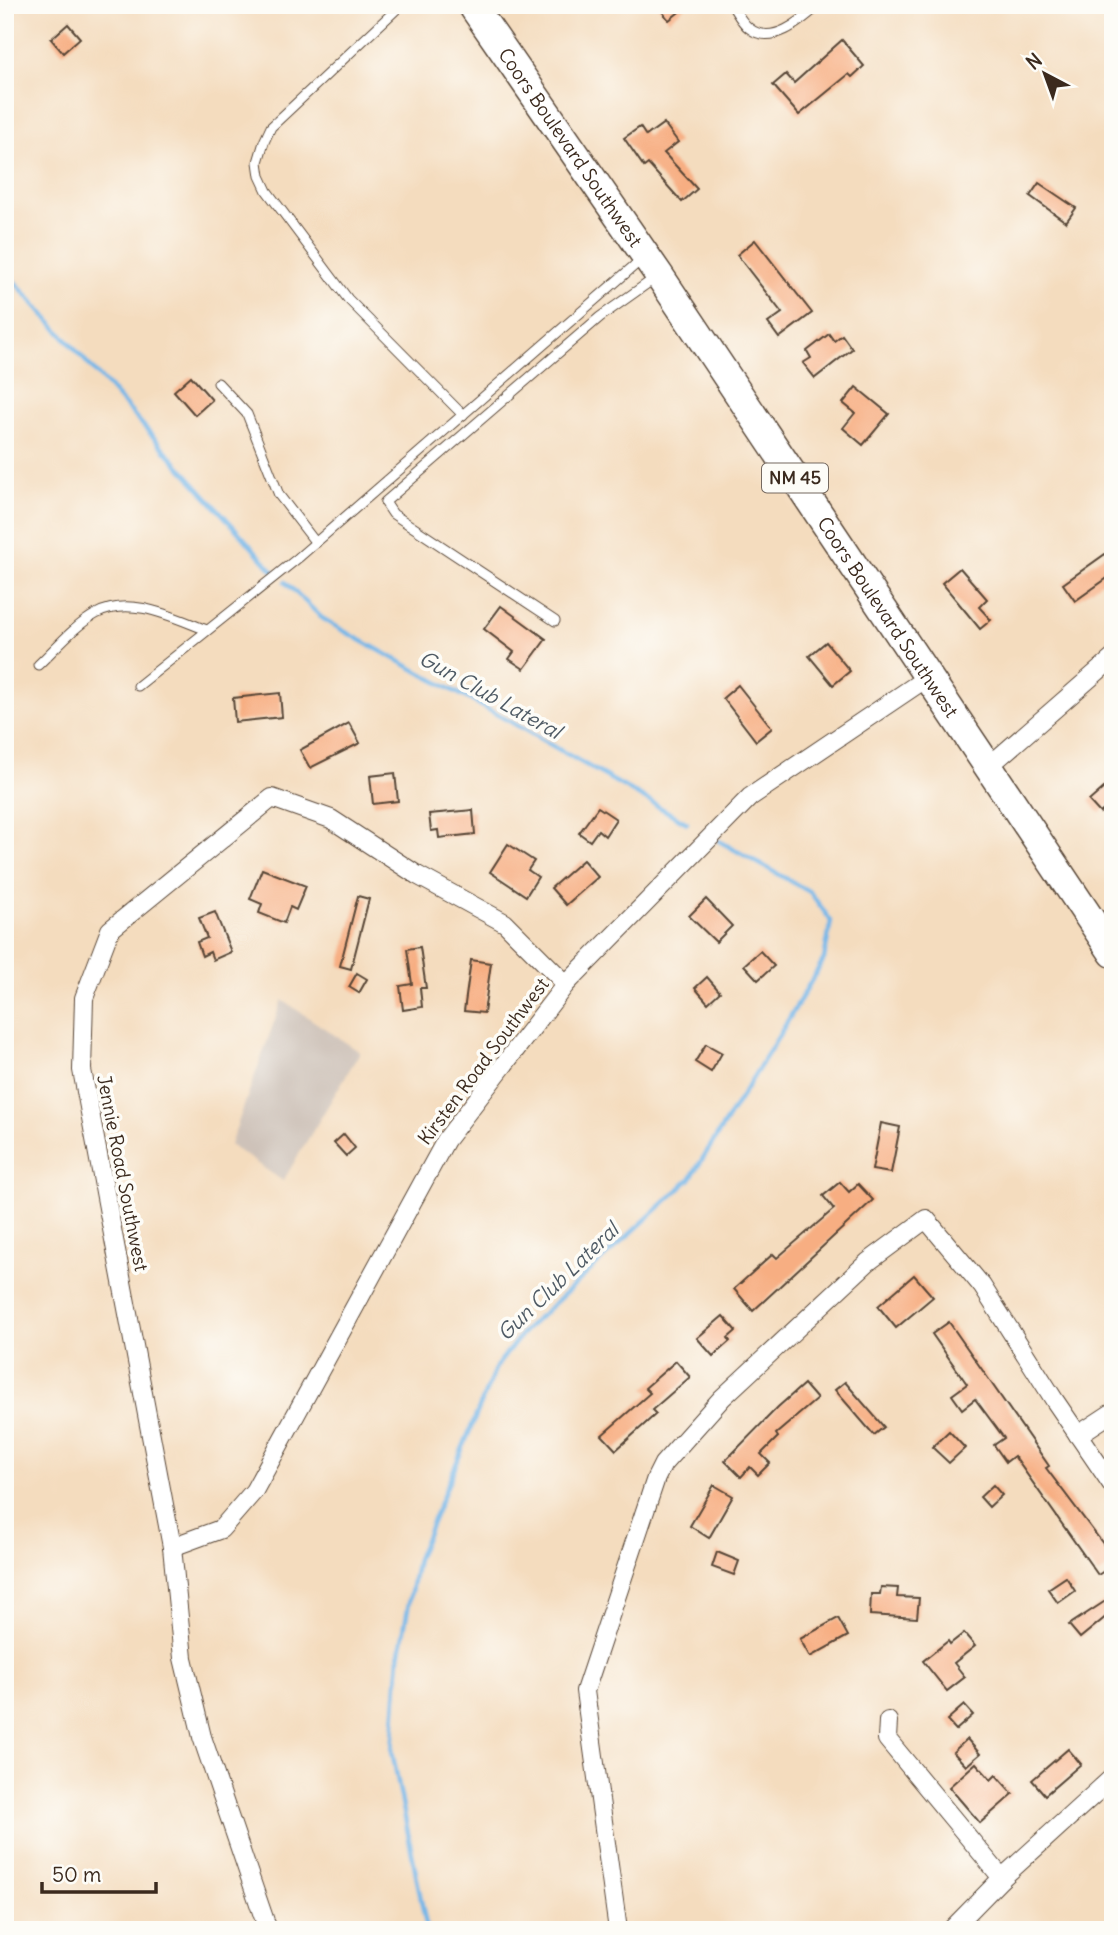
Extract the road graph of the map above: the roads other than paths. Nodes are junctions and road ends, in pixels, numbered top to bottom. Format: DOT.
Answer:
graph roads {
  1 [pos="401,5"];
  2 [pos="732,5"];
  3 [pos="819,5"];
  4 [pos="475,6"];
  5 [pos="653,265"];
  6 [pos="218,383"];
  7 [pos="463,415"];
  8 [pos="316,542"];
  9 [pos="555,621"];
  10 [pos="207,630"];
  11 [pos="1113,658"];
  12 [pos="38,664"];
  13 [pos="928,677"];
  14 [pos="138,686"];
  15 [pos="988,768"];
  16 [pos="1113,953"];
  17 [pos="566,984"];
  18 [pos="1113,1412"];
  19 [pos="1078,1435"];
  20 [pos="1113,1486"];
  21 [pos="172,1547"];
  22 [pos="888,1721"];
  23 [pos="1113,1777"];
  24 [pos="1002,1878"];
  25 [pos="268,1930"];
  26 [pos="618,1930"];
  27 [pos="951,1930"];
  1 -- 7 [label="lane"];
  2 -- 3 [label="lane"];
  4 -- 5 [label="main road, Coors Boulevard Southwest / NM 45"];
  5 -- 7 [label="lane"];
  5 -- 9 [label="lane"];
  5 -- 13 [label="main road, Coors Boulevard Southwest / NM 45"];
  6 -- 8 [label="lane"];
  7 -- 8 [label="lane"];
  8 -- 10 [label="lane"];
  10 -- 12 [label="lane"];
  10 -- 14 [label="lane"];
  11 -- 15 [label="street"];
  13 -- 15 [label="main road, Coors Boulevard Southwest / NM 45"];
  13 -- 17 [label="street, Kirsten Road Southwest"];
  15 -- 16 [label="main road, Coors Boulevard Southwest / NM 45"];
  17 -- 21 [label="street, Kirsten Road Southwest"];
  17 -- 21 [label="street, Jennie Road Southwest"];
  18 -- 19 [label="street"];
  19 -- 20 [label="street"];
  19 -- 26 [label="street"];
  21 -- 25 [label="street, Jennie Road Southwest"];
  22 -- 24 [label="street"];
  23 -- 24 [label="street"];
  24 -- 27 [label="street"];
}
